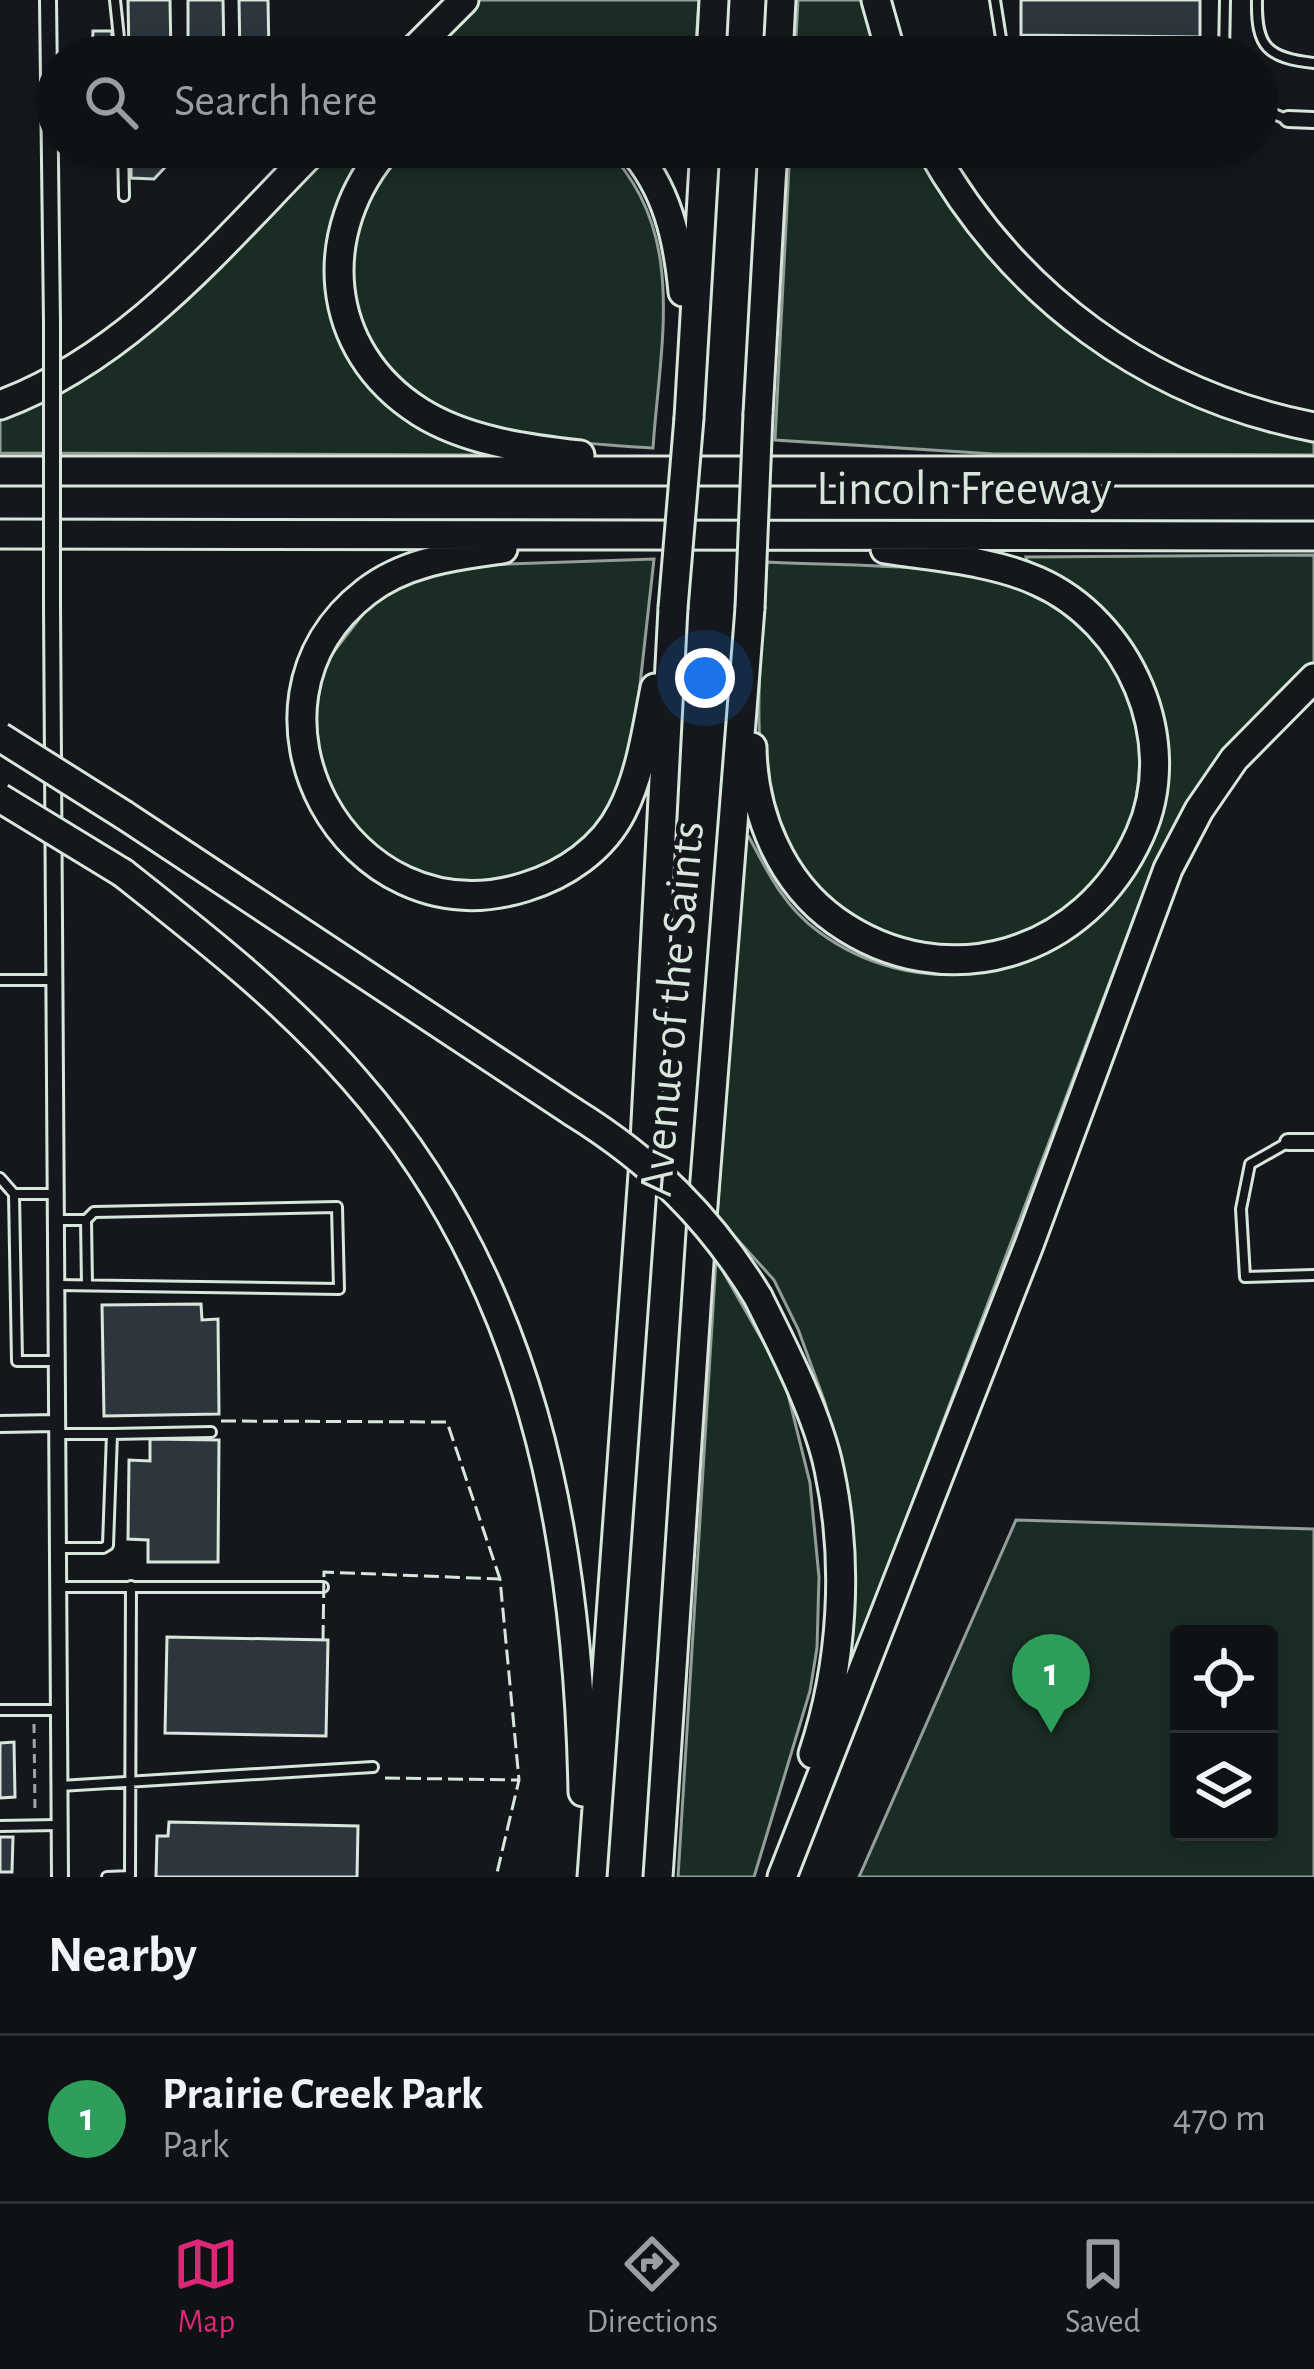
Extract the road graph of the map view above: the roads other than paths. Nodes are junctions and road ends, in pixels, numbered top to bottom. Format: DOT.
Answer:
graph roads {
  1 [pos="48,0"];
  2 [pos="115,0"];
  3 [pos="464,0"];
  4 [pos="714,0"];
  5 [pos="781,0"];
  6 [pos="876,0"];
  7 [pos="995,0"];
  8 [pos="1225,0"];
  9 [pos="1257,0"];
  10 [pos="48,36"];
  11 [pos="119,36"];
  12 [pos="428,36"];
  13 [pos="712,36"];
  14 [pos="779,36"];
  15 [pos="886,36"];
  16 [pos="1001,36"];
  17 [pos="1224,36"];
  18 [pos="1259,36"];
  19 [pos="1278,54"];
  20 [pos="1314,63"];
  21 [pos="1278,115"];
  22 [pos="1288,119"];
  23 [pos="1314,120"];
  24 [pos="50,168"];
  25 [pos="123,168"];
  26 [pos="296,168"];
  27 [pos="370,168"];
  28 [pos="648,168"];
  29 [pos="704,168"];
  30 [pos="772,168"];
  31 [pos="943,168"];
  32 [pos="124,196"];
  33 [pos="691,374"];
  34 [pos="0,405"];
  35 [pos="1314,427"];
  36 [pos="716,468"];
  37 [pos="0,470"];
  38 [pos="1314,471"];
  39 [pos="0,534"];
  40 [pos="613,535"];
  41 [pos="792,535"];
  42 [pos="1314,536"];
  43 [pos="674,608"];
  44 [pos="750,608"];
  45 [pos="1314,678"];
  46 [pos="0,737"];
  47 [pos="0,798"];
  48 [pos="0,980"];
  49 [pos="54,980"];
  50 [pos="1288,1142"];
  51 [pos="1314,1142"];
  52 [pos="0,1178"];
  53 [pos="14,1194"];
  54 [pos="55,1194"];
  55 [pos="55,1220"];
  56 [pos="86,1220"];
  57 [pos="1314,1275"];
  58 [pos="55,1285"];
  59 [pos="88,1285"];
  60 [pos="55,1360"];
  61 [pos="0,1424"];
  62 [pos="55,1428"];
  63 [pos="211,1432"];
  64 [pos="112,1434"];
  65 [pos="56,1548"];
  66 [pos="131,1586"];
  67 [pos="57,1587"];
  68 [pos="323,1587"];
  69 [pos="0,1710"];
  70 [pos="58,1710"];
  71 [pos="374,1767"];
  72 [pos="131,1784"];
  73 [pos="59,1786"];
  74 [pos="0,1826"];
  75 [pos="59,1826"];
  76 [pos="60,1877"];
  77 [pos="107,1877"];
  78 [pos="590,1877"];
  79 [pos="658,1877"];
  80 [pos="771,1877"];
  81 [pos="782,1877"];
  1 -- 10 [label="street, bridge"];
  2 -- 11 [label="lane"];
  3 -- 12 [label="highway"];
  4 -- 13 [label="highway"];
  5 -- 14 [label="highway"];
  6 -- 15 [label="highway"];
  7 -- 16 [label="lane"];
  8 -- 17 [label="lane"];
  9 -- 18 [label="lane"];
  19 -- 20 [label="lane"];
  21 -- 22 [label="lane"];
  22 -- 23 [label="street"];
  24 -- 49 [label="street, bridge"];
  25 -- 32 [label="lane"];
  26 -- 34 [label="highway"];
  27 -- 36 [label="highway"];
  28 -- 33 [label="highway"];
  29 -- 33 [label="highway, Avenue of the Saints"];
  30 -- 44 [label="highway, Avenue of the Saints, bridge"];
  31 -- 35 [label="highway"];
  33 -- 43 [label="highway, Avenue of the Saints, bridge"];
  36 -- 37 [label="highway"];
  36 -- 38 [label="highway, Lincoln Freeway"];
  39 -- 40 [label="highway"];
  40 -- 41 [label="highway, Lincoln Freeway"];
  40 -- 43 [label="highway"];
  41 -- 42 [label="highway, Lincoln Freeway"];
  41 -- 44 [label="highway"];
  43 -- 78 [label="highway, Avenue of the Saints"];
  44 -- 79 [label="highway, Avenue of the Saints"];
  45 -- 81 [label="highway"];
  46 -- 80 [label="highway, bridge"];
  47 -- 78 [label="highway, bridge"];
  48 -- 49 [label="lane"];
  49 -- 54 [label="street"];
  50 -- 51 [label="street"];
  50 -- 57 [label="lane"];
  52 -- 53 [label="lane"];
  53 -- 54 [label="lane"];
  53 -- 60 [label="lane"];
  54 -- 55 [label="street"];
  55 -- 56 [label="lane"];
  55 -- 58 [label="street"];
  56 -- 59 [label="lane"];
  56 -- 59 [label="lane"];
  58 -- 59 [label="lane"];
  58 -- 60 [label="street"];
  60 -- 62 [label="street"];
  61 -- 62 [label="street"];
  62 -- 64 [label="lane"];
  62 -- 65 [label="street"];
  63 -- 64 [label="lane"];
  64 -- 65 [label="lane"];
  65 -- 67 [label="street"];
  66 -- 67 [label="lane"];
  66 -- 68 [label="lane"];
  66 -- 72 [label="lane"];
  67 -- 70 [label="street"];
  69 -- 70 [label="lane"];
  70 -- 73 [label="street"];
  71 -- 72 [label="lane"];
  72 -- 73 [label="lane"];
  72 -- 77 [label="lane"];
  73 -- 75 [label="street"];
  74 -- 75 [label="lane"];
  75 -- 76 [label="street"];
}
